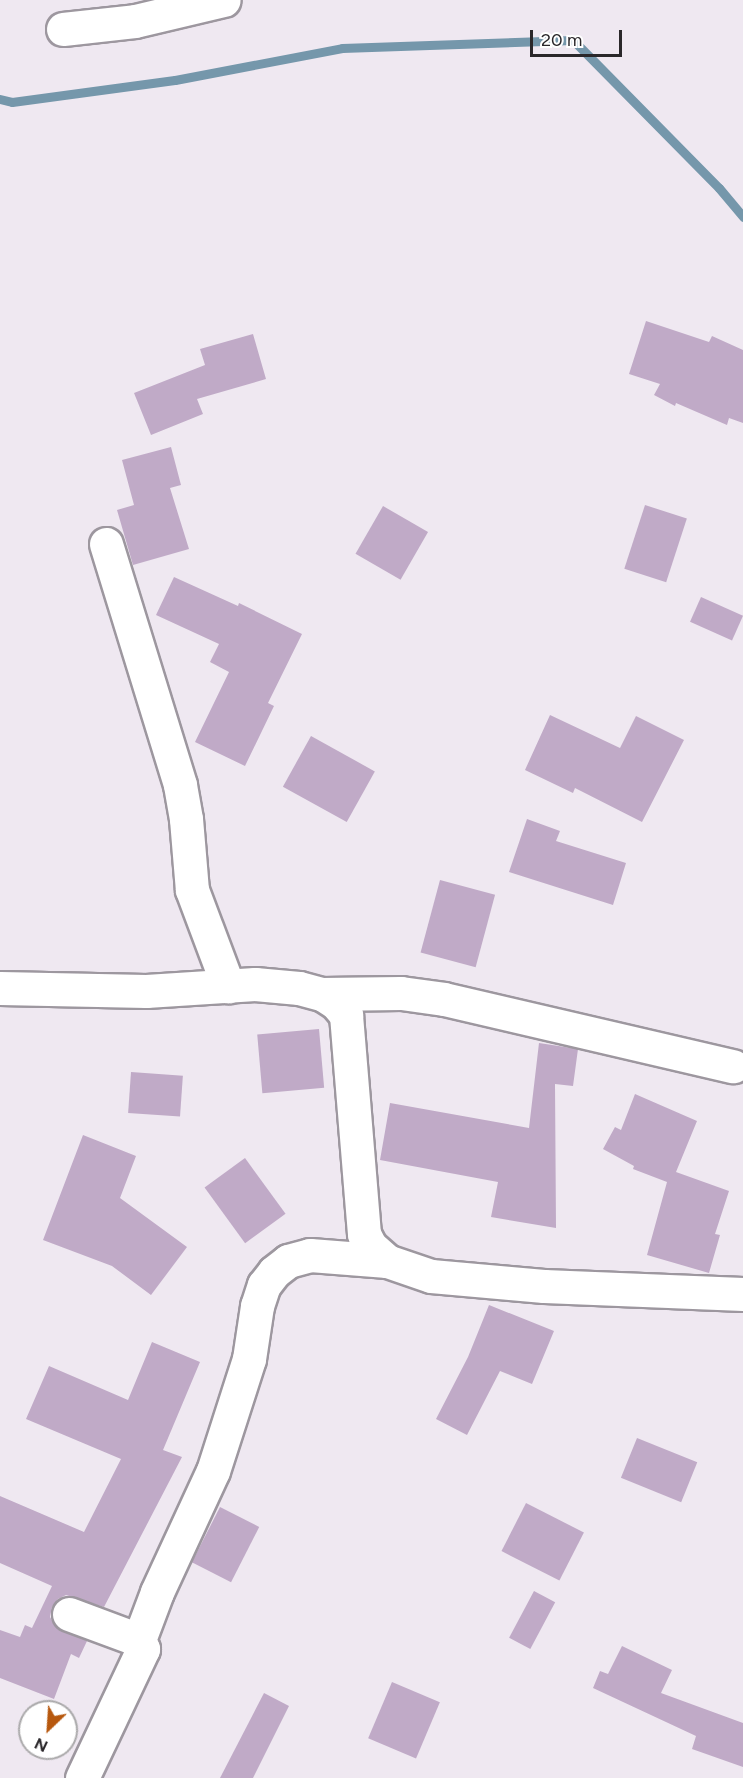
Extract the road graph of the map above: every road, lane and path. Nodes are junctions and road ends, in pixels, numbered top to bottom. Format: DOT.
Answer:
graph roads {
  1 [pos="224,0"];
  2 [pos="63,29"];
  3 [pos="106,544"];
  4 [pos="228,986"];
  5 [pos="0,988"];
  6 [pos="322,994"];
  7 [pos="733,1065"];
  8 [pos="387,1261"];
  9 [pos="743,1294"];
  10 [pos="69,1614"];
  11 [pos="139,1640"];
  12 [pos="82,1778"];
  1 -- 2 [label="street"];
  3 -- 4 [label="street"];
  4 -- 5 [label="street"];
  4 -- 6 [label="street"];
  6 -- 7 [label="street"];
  6 -- 8 [label="street"];
  8 -- 9 [label="street"];
  8 -- 11 [label="street"];
  10 -- 11 [label="street"];
  11 -- 12 [label="street"];
}
